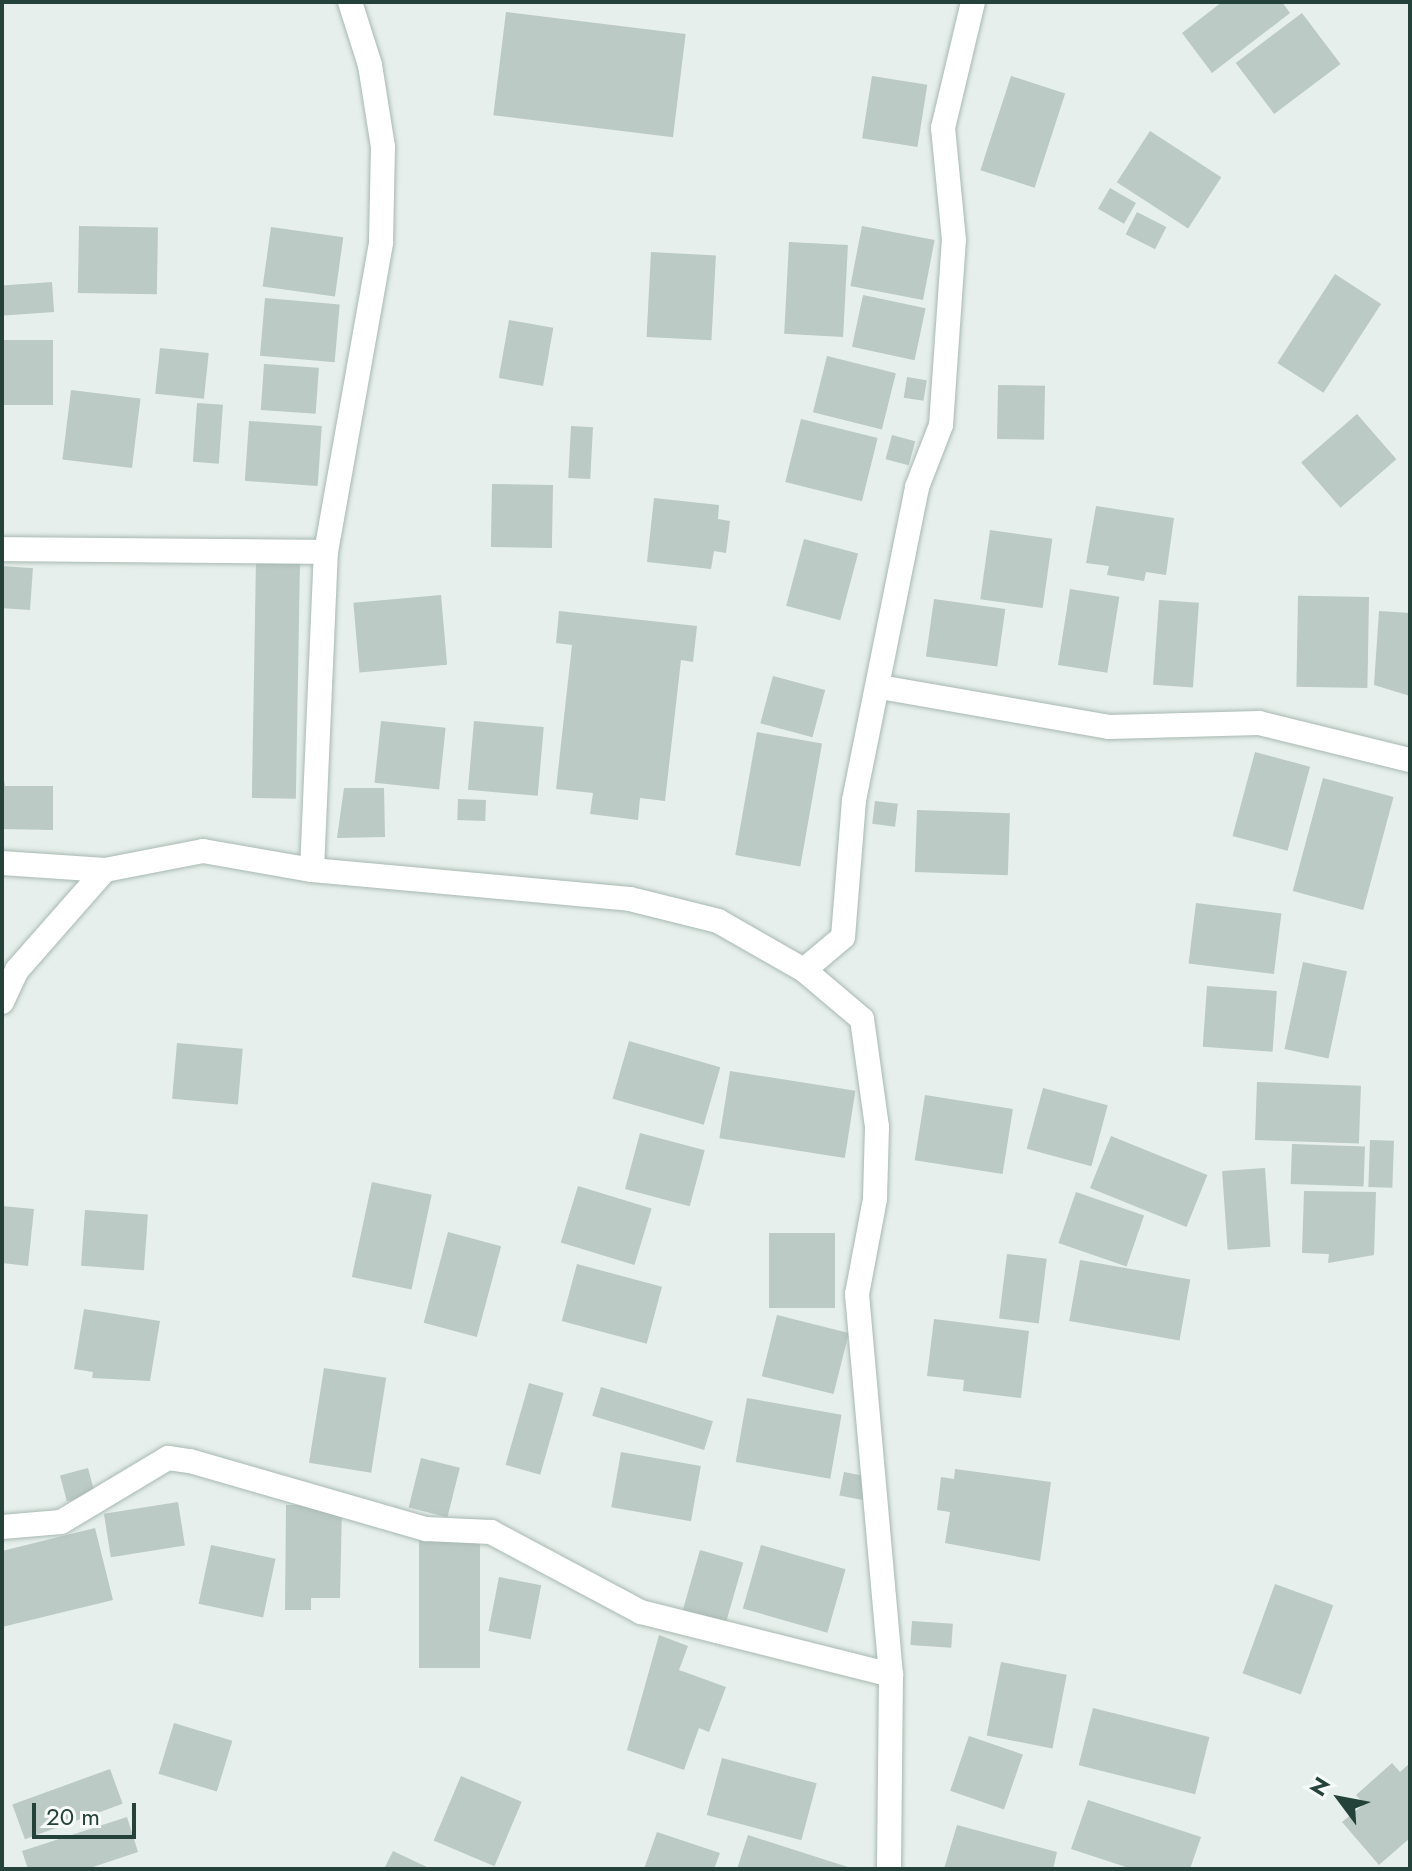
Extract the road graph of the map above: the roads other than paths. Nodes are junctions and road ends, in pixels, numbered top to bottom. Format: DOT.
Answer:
graph roads {
  1 [pos="350,2"];
  2 [pos="973,2"];
  3 [pos="2,549"];
  4 [pos="326,552"];
  5 [pos="880,687"];
  6 [pos="1410,760"];
  7 [pos="2,863"];
  8 [pos="105,870"];
  9 [pos="312,870"];
  10 [pos="804,970"];
  11 [pos="2,1002"];
  12 [pos="2,1527"];
  13 [pos="891,1675"];
  14 [pos="889,1869"];
  1 -- 4 [label="street"];
  2 -- 5 [label="street"];
  3 -- 4 [label="street"];
  4 -- 9 [label="street"];
  5 -- 6 [label="street"];
  5 -- 10 [label="street"];
  7 -- 8 [label="street"];
  8 -- 9 [label="street"];
  8 -- 11 [label="street"];
  9 -- 10 [label="street"];
  10 -- 13 [label="street"];
  12 -- 13 [label="street"];
  13 -- 14 [label="street"];
}
